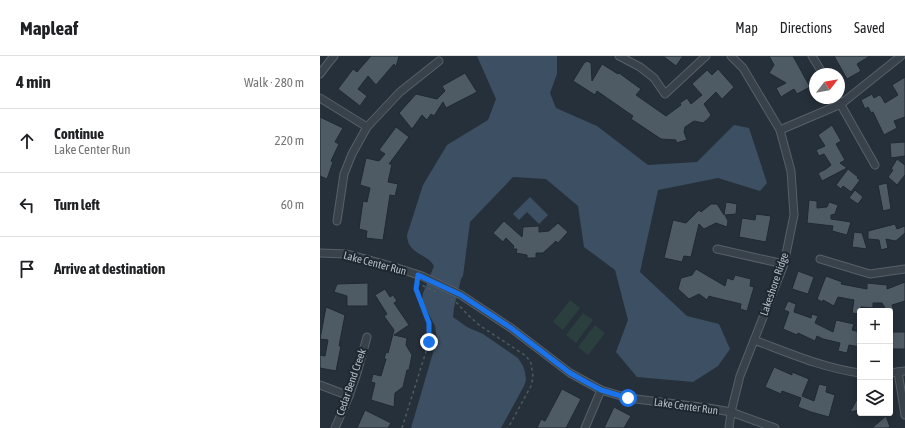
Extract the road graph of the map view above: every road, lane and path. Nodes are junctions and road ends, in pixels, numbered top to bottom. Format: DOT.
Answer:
graph roads {
  1 [pos="334,56"];
  2 [pos="619,56"];
  3 [pos="706,56"];
  4 [pos="731,56"];
  5 [pos="812,56"];
  6 [pos="901,56"];
  7 [pos="440,61"];
  8 [pos="819,68"];
  9 [pos="320,74"];
  10 [pos="845,97"];
  11 [pos="320,98"];
  12 [pos="833,104"];
  13 [pos="841,104"];
  14 [pos="367,127"];
  15 [pos="780,130"];
  16 [pos="875,165"];
  17 [pos="337,221"];
  18 [pos="717,249"];
  19 [pos="320,253"];
  20 [pos="820,259"];
  21 [pos="784,264"];
  22 [pos="905,269"];
  23 [pos="420,276"];
  24 [pos="417,283"];
  25 [pos="437,292"];
  26 [pos="450,298"];
  27 [pos="367,337"];
  28 [pos="754,340"];
  29 [pos="898,372"];
  30 [pos="857,373"];
  31 [pos="320,385"];
  32 [pos="601,390"];
  33 [pos="349,396"];
  34 [pos="731,412"];
  35 [pos="905,415"];
  36 [pos="335,428"];
  37 [pos="402,428"];
  38 [pos="508,428"];
  39 [pos="585,428"];
  40 [pos="729,428"];
  41 [pos="775,428"];
  1 -- 9 [label="street"];
  2 -- 3 [label="street"];
  4 -- 15 [label="street, Lakeshore Ridge"];
  5 -- 8 [label="street"];
  6 -- 10 [label="street"];
  7 -- 14 [label="street"];
  11 -- 14 [label="street"];
  12 -- 15 [label="street"];
  13 -- 16 [label="street"];
  14 -- 17 [label="street"];
  15 -- 21 [label="street, Lakeshore Ridge"];
  18 -- 21 [label="street"];
  19 -- 23 [label="street, Lake Center Run"];
  20 -- 22 [label="street"];
  21 -- 28 [label="street, Lakeshore Ridge"];
  23 -- 24 [label="path"];
  23 -- 32 [label="street, Lake Center Run"];
  24 -- 25 [label="path"];
  24 -- 37 [label="path"];
  26 -- 38 [label="path"];
  27 -- 33 [label="street, Cedar Bend Creek"];
  28 -- 30 [label="street"];
  28 -- 34 [label="street, Lakeshore Ridge"];
  29 -- 35 [label="street"];
  31 -- 33 [label="street"];
  32 -- 34 [label="street, Lake Center Run"];
  32 -- 39 [label="street"];
  33 -- 36 [label="street, Cedar Bend Creek"];
  34 -- 40 [label="street, Lakeshore Ridge"];
  34 -- 41 [label="street, Lake Center Run"];
}
